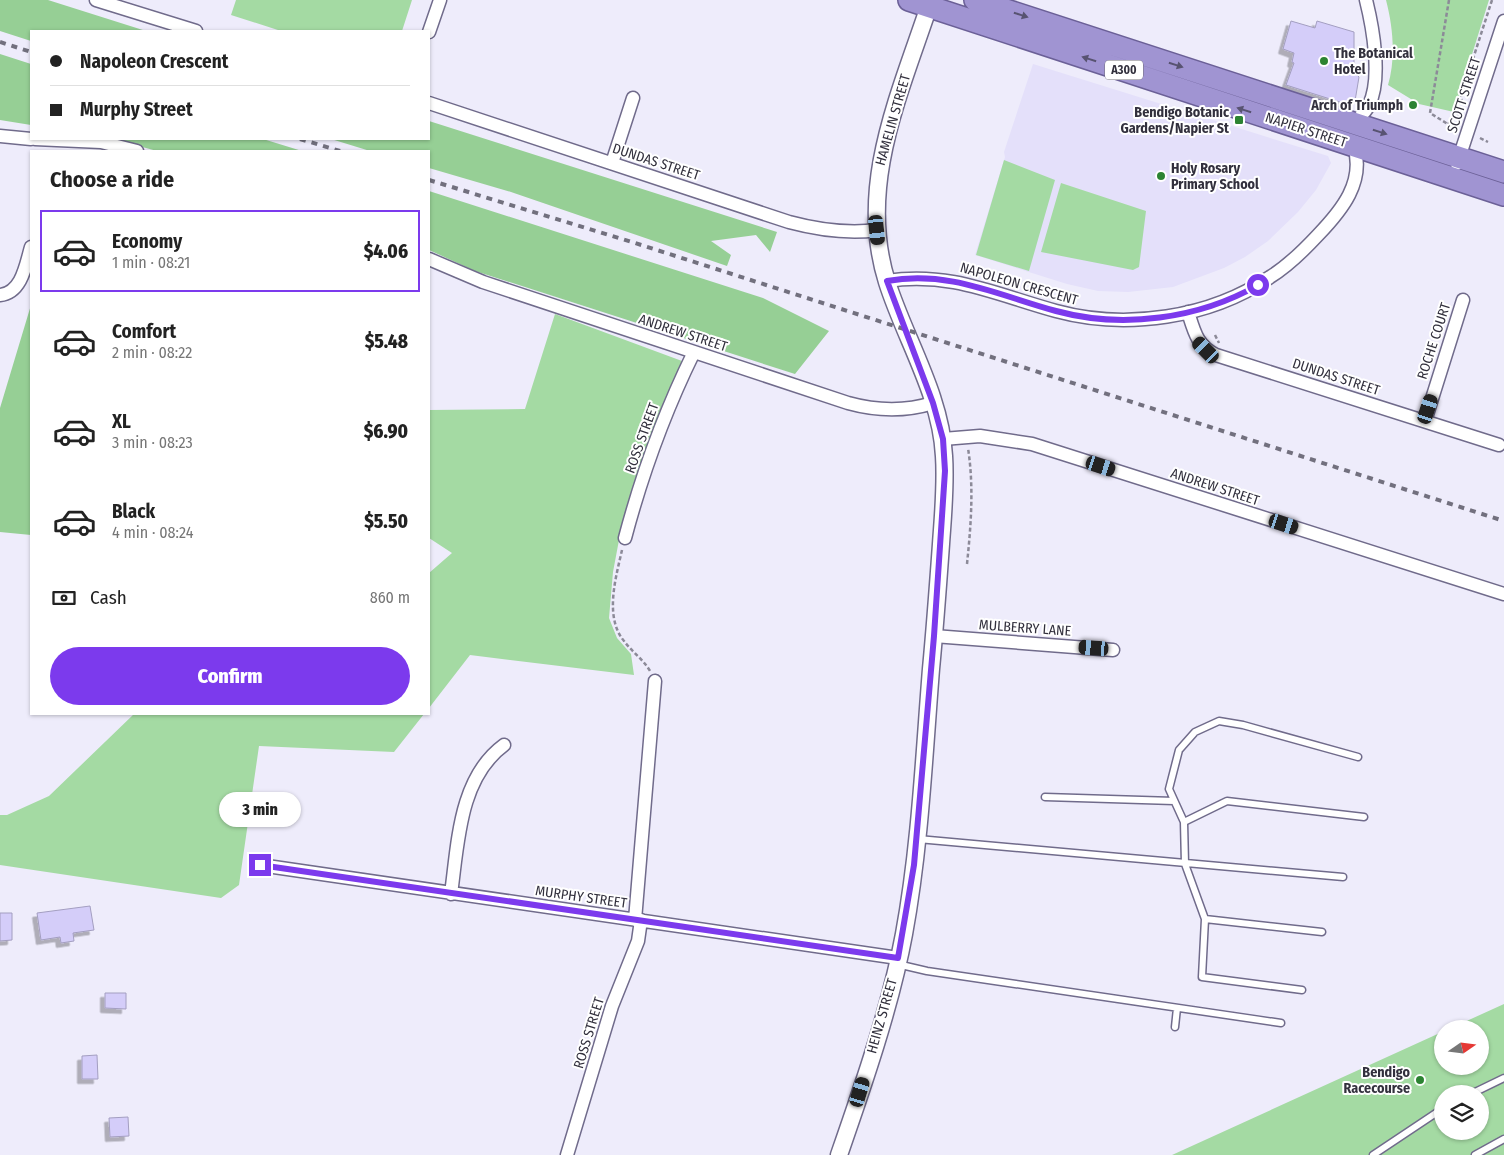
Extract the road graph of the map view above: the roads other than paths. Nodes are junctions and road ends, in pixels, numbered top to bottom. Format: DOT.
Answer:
graph roads {
  1 [pos="96,0"];
  2 [pos="440,0"];
  3 [pos="975,0"];
  4 [pos="1366,0"];
  5 [pos="922,2"];
  6 [pos="1504,22"];
  7 [pos="193,30"];
  8 [pos="430,30"];
  9 [pos="633,98"];
  10 [pos="430,104"];
  11 [pos="1354,123"];
  12 [pos="0,136"];
  13 [pos="30,139"];
  14 [pos="68,140"];
  15 [pos="1354,146"];
  16 [pos="132,150"];
  17 [pos="1383,156"];
  18 [pos="1459,157"];
  19 [pos="612,163"];
  20 [pos="1504,172"];
  21 [pos="1358,177"];
  22 [pos="1453,178"];
  23 [pos="1504,195"];
  24 [pos="877,230"];
  25 [pos="30,250"];
  26 [pos="430,259"];
  27 [pos="887,281"];
  28 [pos="0,296"];
  29 [pos="1463,300"];
  30 [pos="1188,312"];
  31 [pos="905,330"];
  32 [pos="694,352"];
  33 [pos="933,403"];
  34 [pos="1425,421"];
  35 [pos="943,439"];
  36 [pos="1499,445"];
  37 [pos="625,538"];
  38 [pos="1504,594"];
  39 [pos="934,636"];
  40 [pos="1113,650"];
  41 [pos="655,680"];
  42 [pos="504,745"];
  43 [pos="1358,757"];
  44 [pos="1046,797"];
  45 [pos="1174,801"];
  46 [pos="1364,817"];
  47 [pos="1184,822"];
  48 [pos="916,838"];
  49 [pos="1185,864"];
  50 [pos="260,865"];
  51 [pos="1343,877"];
  52 [pos="450,894"];
  53 [pos="1205,919"];
  54 [pos="638,920"];
  55 [pos="1322,932"];
  56 [pos="898,961"];
  57 [pos="1302,990"];
  58 [pos="1177,1008"];
  59 [pos="1281,1023"];
  60 [pos="1175,1028"];
  61 [pos="1504,1078"];
  62 [pos="1489,1085"];
  63 [pos="855,1111"];
  64 [pos="1434,1114"];
  65 [pos="1504,1139"];
  66 [pos="567,1155"];
  67 [pos="839,1155"];
  68 [pos="847,1155"];
  69 [pos="1373,1155"];
  70 [pos="1475,1155"];
  1 -- 7 [label="street"];
  2 -- 8 [label="street"];
  3 -- 11 [label="highway, NAPIER STREET / A300, one-way"];
  4 -- 11 [label="street"];
  15 -- 5 [label="highway, NAPIER STREET / A300, one-way"];
  5 -- 24 [label="street, HAMELIN STREET"];
  6 -- 18 [label="street, SCOTT STREET"];
  9 -- 19 [label="street"];
  10 -- 19 [label="street, DUNDAS STREET"];
  11 -- 18 [label="highway, NAPIER STREET / A300, one-way"];
  12 -- 13 [label="street"];
  14 -- 16 [label="street"];
  15 -- 17 [label="highway, NAPIER STREET / A300"];
  15 -- 21 [label="street"];
  17 -- 21 [label="street, NAPOLEON CRESCENT"];
  17 -- 22 [label="highway, NAPIER STREET / A300"];
  18 -- 20 [label="highway, NAPIER STREET / A300"];
  18 -- 22 [label="street, SCOTT STREET"];
  19 -- 24 [label="street, DUNDAS STREET"];
  21 -- 30 [label="street, NAPOLEON CRESCENT"];
  22 -- 23 [label="highway, NAPIER STREET / A300"];
  24 -- 27 [label="street, HAMELIN STREET"];
  25 -- 28 [label="street"];
  26 -- 32 [label="street, ANDREW STREET"];
  27 -- 30 [label="street, NAPOLEON CRESCENT"];
  27 -- 31 [label="street, HAMELIN STREET"];
  29 -- 34 [label="street, ROCHE COURT"];
  30 -- 34 [label="street, DUNDAS STREET"];
  31 -- 33 [label="street, HEINZ STREET"];
  32 -- 33 [label="street, ANDREW STREET"];
  32 -- 37 [label="street, ROSS STREET"];
  33 -- 35 [label="street, HEINZ STREET"];
  34 -- 36 [label="street, DUNDAS STREET"];
  35 -- 38 [label="street, ANDREW STREET"];
  35 -- 39 [label="street, HEINZ STREET"];
  39 -- 40 [label="street, MULBERRY LANE"];
  39 -- 48 [label="street, HEINZ STREET"];
  41 -- 54 [label="street, ROSS STREET"];
  42 -- 52 [label="street"];
  43 -- 45 [label="lane"];
  44 -- 45 [label="lane"];
  45 -- 47 [label="lane"];
  46 -- 47 [label="lane"];
  47 -- 49 [label="lane"];
  48 -- 49 [label="lane"];
  48 -- 56 [label="street, HEINZ STREET"];
  49 -- 51 [label="lane"];
  49 -- 53 [label="lane"];
  50 -- 52 [label="street, MURPHY STREET"];
  52 -- 54 [label="street, MURPHY STREET"];
  53 -- 55 [label="lane"];
  53 -- 57 [label="lane"];
  54 -- 56 [label="street, MURPHY STREET"];
  54 -- 66 [label="street, ROSS STREET"];
  56 -- 58 [label="lane"];
  56 -- 63 [label="street, HEINZ STREET"];
  58 -- 59 [label="lane"];
  58 -- 60 [label="lane"];
  61 -- 62 [label="lane"];
  63 -- 67 [label="street, HEINZ STREET"];
  63 -- 68 [label="street, HEINZ STREET"];
  64 -- 69 [label="lane"];
  65 -- 70 [label="lane"];
}
